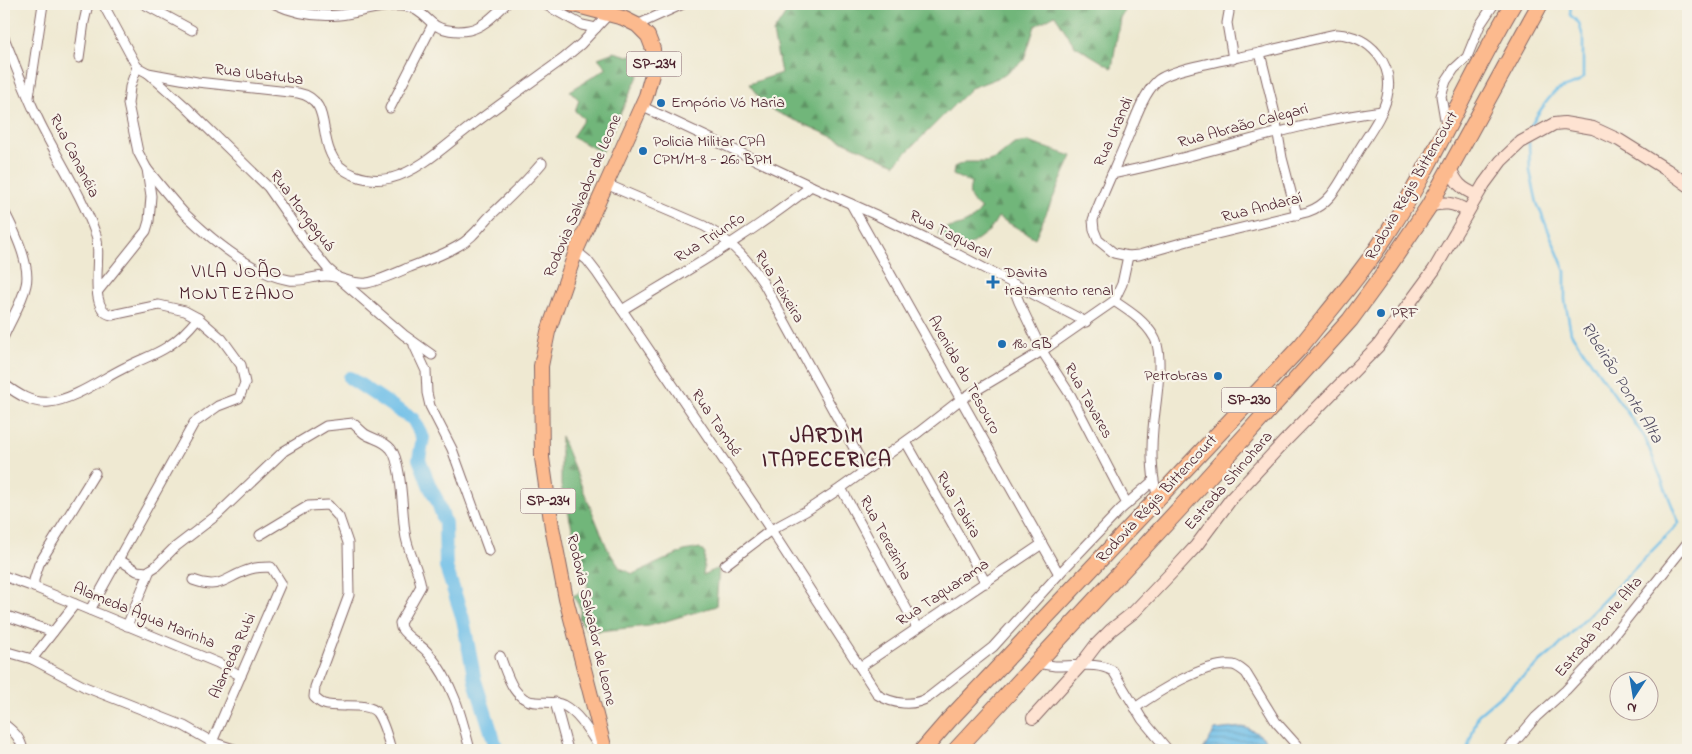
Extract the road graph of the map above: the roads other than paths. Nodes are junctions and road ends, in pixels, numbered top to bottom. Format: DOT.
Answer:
graph roads {
  1 [pos="42,4"];
  2 [pos="88,4"];
  3 [pos="103,4"];
  4 [pos="144,4"];
  5 [pos="275,4"];
  6 [pos="506,4"];
  7 [pos="544,4"];
  8 [pos="572,4"];
  9 [pos="683,4"];
  10 [pos="1540,4"];
  11 [pos="1507,6"];
  12 [pos="1229,12"];
  13 [pos="609,14"];
  14 [pos="433,24"];
  15 [pos="637,25"];
  16 [pos="596,28"];
  17 [pos="192,30"];
  18 [pos="4,38"];
  19 [pos="1260,53"];
  20 [pos="79,58"];
  21 [pos="1233,59"];
  22 [pos="137,67"];
  23 [pos="148,73"];
  24 [pos="29,98"];
  25 [pos="641,106"];
  26 [pos="390,108"];
  27 [pos="1382,111"];
  28 [pos="1447,129"];
  29 [pos="1277,133"];
  30 [pos="542,163"];
  31 [pos="1450,167"];
  32 [pos="147,169"];
  33 [pos="1112,174"];
  34 [pos="606,184"];
  35 [pos="1688,185"];
  36 [pos="811,186"];
  37 [pos="1477,195"];
  38 [pos="851,204"];
  39 [pos="1428,206"];
  40 [pos="4,211"];
  41 [pos="1467,211"];
  42 [pos="1297,215"];
  43 [pos="730,242"];
  44 [pos="576,251"];
  45 [pos="1128,256"];
  46 [pos="337,277"];
  47 [pos="1012,284"];
  48 [pos="98,292"];
  49 [pos="1114,301"];
  50 [pos="622,310"];
  51 [pos="198,318"];
  52 [pos="1086,322"];
  53 [pos="4,336"];
  54 [pos="413,342"];
  55 [pos="1042,351"];
  56 [pos="432,356"];
  57 [pos="4,384"];
  58 [pos="960,400"];
  59 [pos="906,442"];
  60 [pos="866,470"];
  61 [pos="95,472"];
  62 [pos="1153,481"];
  63 [pos="841,488"];
  64 [pos="1158,498"];
  65 [pos="1128,504"];
  66 [pos="771,530"];
  67 [pos="260,535"];
  68 [pos="1688,542"];
  69 [pos="1042,544"];
  70 [pos="489,551"];
  71 [pos="118,559"];
  72 [pos="725,565"];
  73 [pos="150,570"];
  74 [pos="1059,574"];
  75 [pos="4,576"];
  76 [pos="194,580"];
  77 [pos="986,583"];
  78 [pos="34,587"];
  79 [pos="75,604"];
  80 [pos="90,610"];
  81 [pos="4,615"];
  82 [pos="127,626"];
  83 [pos="917,628"];
  84 [pos="53,632"];
  85 [pos="4,651"];
  86 [pos="500,656"];
  87 [pos="32,659"];
  88 [pos="1037,663"];
  89 [pos="1080,666"];
  90 [pos="860,667"];
  91 [pos="241,676"];
  92 [pos="555,702"];
  93 [pos="1135,708"];
  94 [pos="1033,718"];
  95 [pos="4,724"];
  96 [pos="212,742"];
  97 [pos="23,750"];
  98 [pos="238,750"];
  99 [pos="391,750"];
  100 [pos="470,750"];
  101 [pos="568,750"];
  102 [pos="601,750"];
  103 [pos="605,750"];
  104 [pos="923,750"];
  105 [pos="956,750"];
  106 [pos="1168,750"];
  107 [pos="1301,750"];
  108 [pos="1508,750"];
  1 -- 24 [label="street"];
  2 -- 20 [label="street"];
  3 -- 22 [label="street"];
  4 -- 17 [label="street"];
  5 -- 14 [label="street"];
  6 -- 14 [label="street"];
  7 -- 16 [label="street"];
  8 -- 13 [label="main road"];
  9 -- 15 [label="street"];
  10 -- 31 [label="highway, Rodovia Régis Bittencourt / SP-230"];
  11 -- 28 [label="highway, Rodovia Régis Bittencourt / SP-230"];
  11 -- 28 [label="street"];
  12 -- 21 [label="street"];
  13 -- 15 [label="main road"];
  13 -- 16 [label="street, Rua Ubatuba"];
  14 -- 26 [label="street"];
  15 -- 25 [label="main road, Rodovia Salvador de Leone / SP-234"];
  16 -- 23 [label="street, Rua Ubatuba"];
  18 -- 24 [label="street, Rua Cananéia"];
  19 -- 21 [label="street, Rua Urandi"];
  19 -- 27 [label="street, Rua Andaraí"];
  19 -- 29 [label="street"];
  21 -- 33 [label="street, Rua Urandi"];
  22 -- 23 [label="street, Rua Ubatuba"];
  22 -- 32 [label="street"];
  23 -- 46 [label="street, Rua Mongaguá"];
  24 -- 48 [label="street, Rua Cananéia"];
  25 -- 34 [label="main road, Rodovia Salvador de Leone / SP-234"];
  25 -- 36 [label="street, Rua Taquaral"];
  27 -- 29 [label="street, Rua Abraão Calegari"];
  27 -- 42 [label="street, Rua Andaraí"];
  28 -- 64 [label="highway, Rodovia Régis Bittencourt / SP-230"];
  29 -- 33 [label="street, Rua Abraão Calegari"];
  29 -- 42 [label="street"];
  30 -- 46 [label="street"];
  31 -- 37 [label="street"];
  31 -- 39 [label="highway, Rodovia Régis Bittencourt / SP-230"];
  32 -- 46 [label="street"];
  32 -- 48 [label="street"];
  33 -- 45 [label="street, Rua Urandi"];
  34 -- 43 [label="street, Rua Teixeira"];
  34 -- 44 [label="main road, Rodovia Salvador de Leone / SP-234"];
  35 -- 37 [label="street, Estrada Shinohara"];
  36 -- 38 [label="street, Rua Taquaral"];
  36 -- 43 [label="street, Rua Triunfo"];
  37 -- 41 [label="street, Estrada Shinohara"];
  38 -- 47 [label="street, Rua Taquaral"];
  38 -- 58 [label="street, Avenida do Tesouro"];
  39 -- 41 [label="street"];
  39 -- 88 [label="highway, Rodovia Régis Bittencourt / SP-230"];
  40 -- 53 [label="street"];
  41 -- 89 [label="street, Estrada Shinohara"];
  42 -- 45 [label="street, Rua Andaraí"];
  43 -- 50 [label="street, Rua Triunfo"];
  43 -- 60 [label="street, Rua Teixeira"];
  44 -- 50 [label="street, Rua També"];
  44 -- 103 [label="main road, Rodovia Salvador de Leone / SP-234"];
  45 -- 49 [label="street"];
  46 -- 54 [label="street, Rua Mongaguá"];
  47 -- 52 [label="street, Rua Taquaral"];
  47 -- 55 [label="street, Rua Tavares"];
  48 -- 51 [label="street"];
  49 -- 52 [label="street"];
  49 -- 62 [label="street"];
  50 -- 66 [label="street, Rua També"];
  51 -- 57 [label="street"];
  51 -- 71 [label="street"];
  52 -- 55 [label="street"];
  54 -- 56 [label="street, Rua Mongaguá"];
  54 -- 70 [label="street, Rua Mongaguá"];
  55 -- 58 [label="street"];
  55 -- 65 [label="street, Rua Tavares"];
  58 -- 59 [label="street"];
  58 -- 69 [label="street, Avenida do Tesouro"];
  59 -- 60 [label="street"];
  59 -- 77 [label="street, Rua Tabira"];
  60 -- 63 [label="street"];
  61 -- 78 [label="street"];
  62 -- 64 [label="street"];
  62 -- 65 [label="street, Rua També"];
  63 -- 66 [label="street"];
  63 -- 83 [label="street, Rua Terezinha"];
  64 -- 104 [label="highway, Rodovia Régis Bittencourt / SP-230"];
  65 -- 74 [label="street, Rua També"];
  66 -- 72 [label="street"];
  66 -- 90 [label="street, Rua També"];
  67 -- 99 [label="street"];
  68 -- 108 [label="street, Estrada Ponte Alta"];
  69 -- 74 [label="street, Avenida do Tesouro"];
  69 -- 77 [label="street, Rua Taquarama"];
  71 -- 73 [label="street"];
  71 -- 80 [label="street"];
  73 -- 82 [label="street"];
  73 -- 100 [label="street"];
  74 -- 90 [label="street, Rua També"];
  75 -- 78 [label="street, Alameda Água Marinha"];
  76 -- 91 [label="street, Alameda Rubi"];
  77 -- 83 [label="street, Rua Taquarama"];
  78 -- 79 [label="street, Alameda Água Marinha"];
  79 -- 80 [label="street, Alameda Água Marinha"];
  79 -- 84 [label="street"];
  80 -- 82 [label="street, Alameda Água Marinha"];
  81 -- 84 [label="street"];
  82 -- 91 [label="street, Alameda Água Marinha"];
  83 -- 90 [label="street, Rua Taquarama"];
  84 -- 87 [label="street"];
  85 -- 87 [label="street"];
  86 -- 92 [label="street"];
  87 -- 96 [label="street"];
  88 -- 89 [label="street"];
  88 -- 105 [label="highway, Rodovia Régis Bittencourt / SP-230"];
  89 -- 93 [label="street"];
  89 -- 94 [label="street, Estrada Shinohara"];
  91 -- 96 [label="street, Alameda Rubi"];
  92 -- 101 [label="street"];
  92 -- 102 [label="street"];
  93 -- 106 [label="street"];
  93 -- 107 [label="street"];
  95 -- 97 [label="street"];
  96 -- 98 [label="street"];
}
